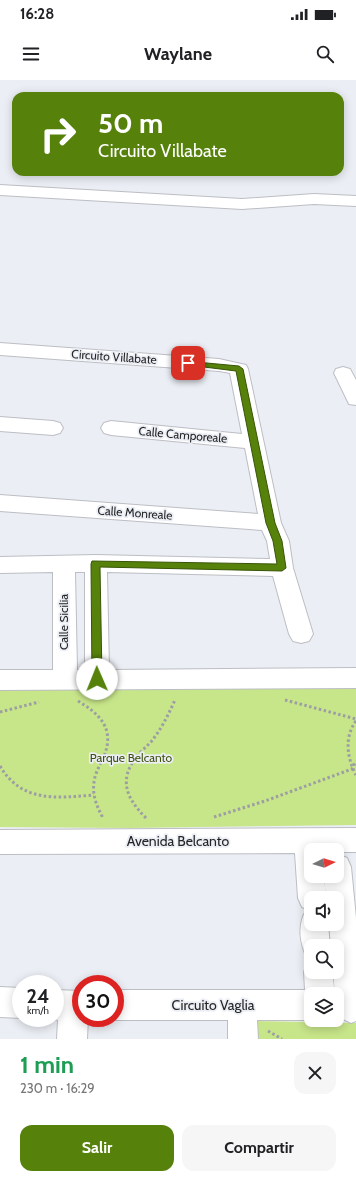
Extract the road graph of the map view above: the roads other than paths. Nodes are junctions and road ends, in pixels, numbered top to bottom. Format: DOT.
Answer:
graph roads {
  1 [pos="0,190"];
  2 [pos="356,201"];
  3 [pos="0,349"];
  4 [pos="343,373"];
  5 [pos="356,399"];
  6 [pos="0,424"];
  7 [pos="53,428"];
  8 [pos="111,428"];
  9 [pos="254,442"];
  10 [pos="0,503"];
  11 [pos="270,523"];
  12 [pos="64,564"];
  13 [pos="96,564"];
  14 [pos="0,565"];
  15 [pos="282,568"];
  16 [pos="301,634"];
  17 [pos="356,678"];
  18 [pos="97,679"];
  19 [pos="0,680"];
  20 [pos="70,689"];
  21 [pos="308,841"];
  22 [pos="0,842"];
  23 [pos="315,843"];
  24 [pos="342,883"];
  25 [pos="312,891"];
  26 [pos="0,1002"];
  27 [pos="12,1003"];
  28 [pos="242,1004"];
  29 [pos="70,1005"];
  30 [pos="124,1005"];
  31 [pos="304,1005"];
  32 [pos="348,1008"];
  33 [pos="72,1039"];
  34 [pos="243,1039"];
  1 -- 2 [label="street"];
  3 -- 9 [label="street, Circuito Villabate"];
  4 -- 5 [label="street"];
  6 -- 7 [label="street"];
  8 -- 9 [label="street, Calle Camporeale"];
  9 -- 11 [label="street, Circuito Villabate"];
  10 -- 11 [label="street, Calle Monreale"];
  11 -- 15 [label="street, Circuito Villabate"];
  12 -- 13 [label="street"];
  12 -- 14 [label="street"];
  12 -- 20 [label="street, Calle Sicilia"];
  13 -- 15 [label="street"];
  13 -- 18 [label="street"];
  15 -- 16 [label="street, Circuito Villabate"];
  17 -- 18 [label="street"];
  18 -- 20 [label="street"];
  19 -- 20 [label="street"];
  21 -- 22 [label="street, Avenida Belcanto"];
  21 -- 23 [label="street, Avenida Belcanto"];
  21 -- 25 [label="street"];
  24 -- 32 [label="street"];
  26 -- 27 [label="street"];
  28 -- 30 [label="street, Circuito Vaglia"];
  28 -- 31 [label="street, Circuito Vaglia"];
  28 -- 34 [label="street"];
  29 -- 33 [label="street"];
}
